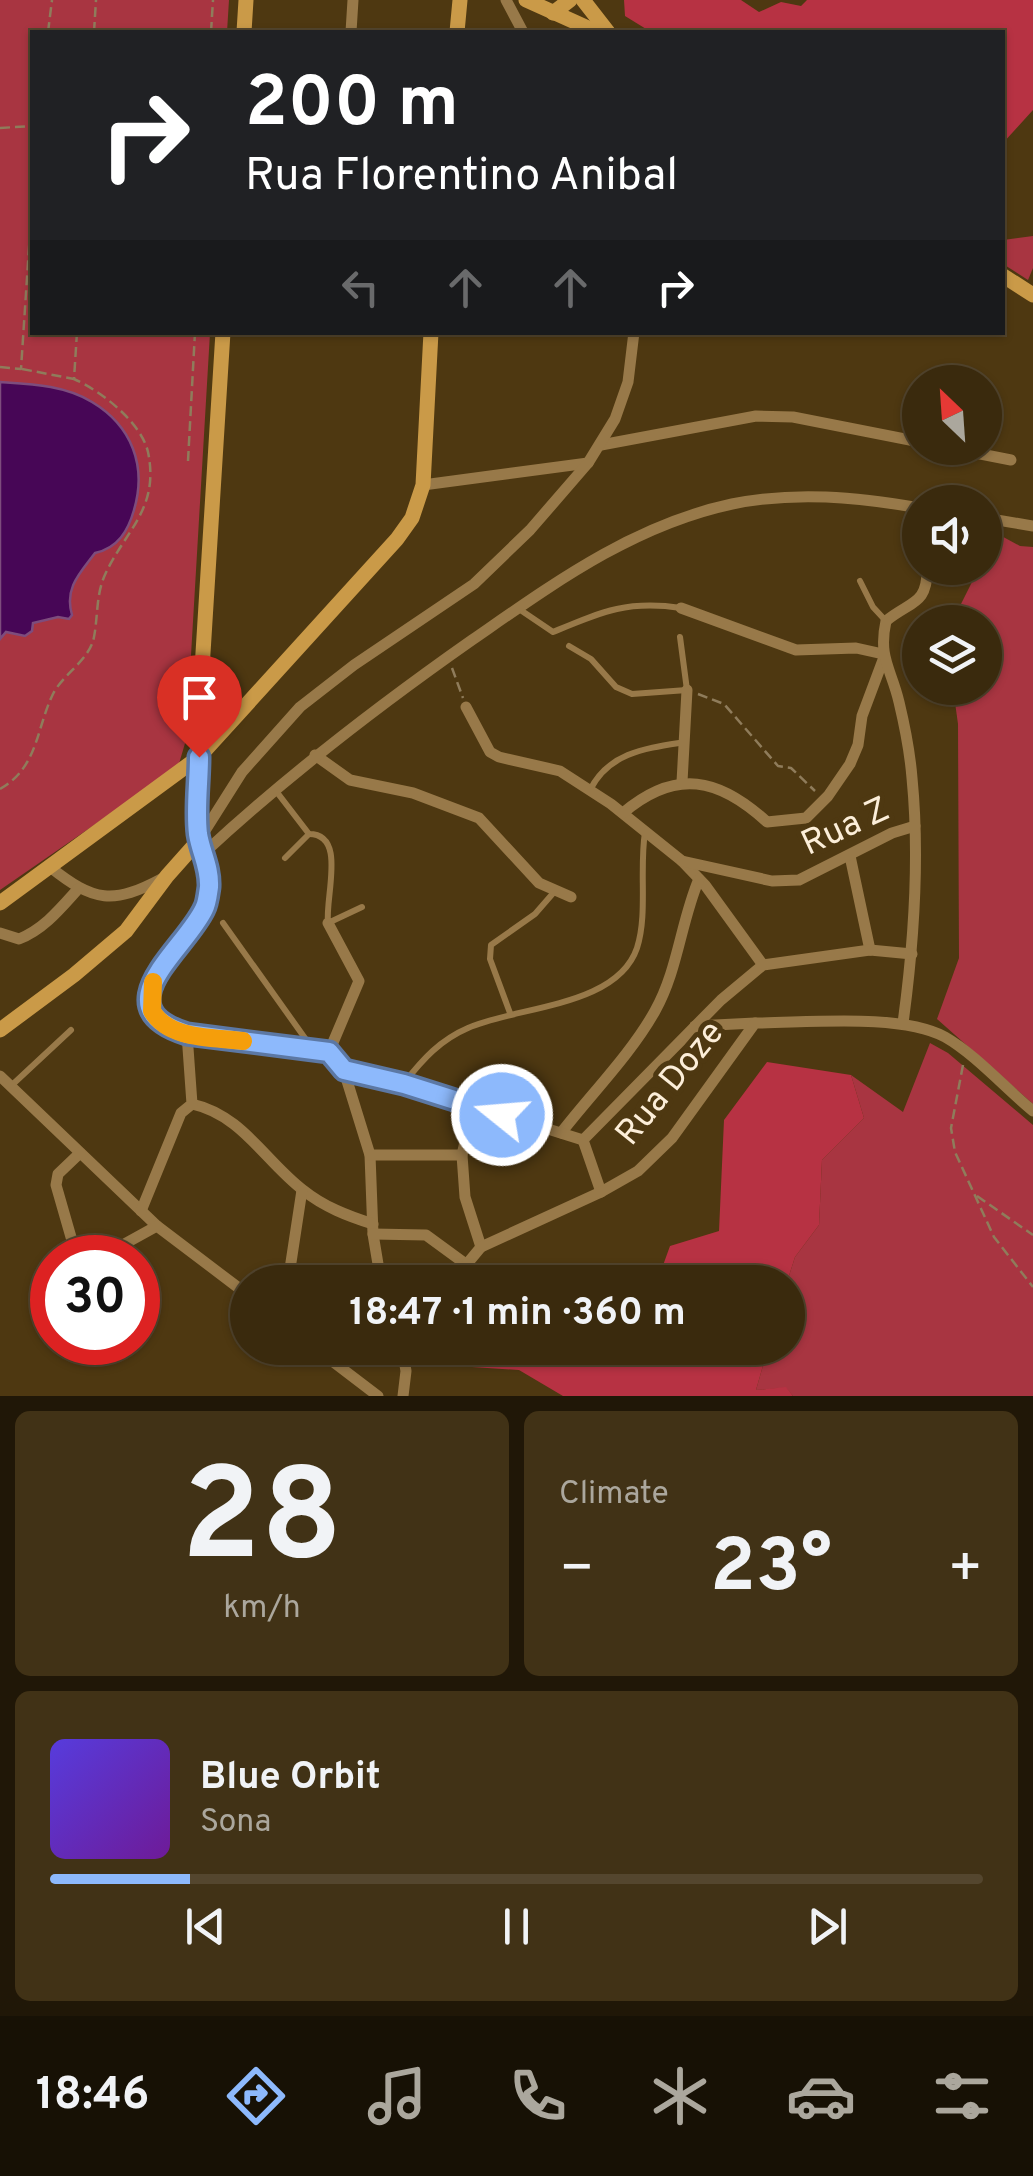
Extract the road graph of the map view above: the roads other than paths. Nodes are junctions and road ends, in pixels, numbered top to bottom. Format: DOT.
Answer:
graph roads {
  1 [pos="246,0"];
  2 [pos="353,0"];
  3 [pos="460,0"];
  4 [pos="506,0"];
  5 [pos="526,0"];
  6 [pos="570,0"];
  7 [pos="583,0"];
  8 [pos="553,13"];
  9 [pos="244,30"];
  10 [pos="351,30"];
  11 [pos="457,30"];
  12 [pos="522,30"];
  13 [pos="592,30"];
  14 [pos="606,30"];
  15 [pos="1005,277"];
  16 [pos="1033,295"];
  17 [pos="223,335"];
  18 [pos="431,335"];
  19 [pos="634,335"];
  20 [pos="902,438"];
  21 [pos="601,445"];
  22 [pos="1002,458"];
  23 [pos="1011,460"];
  24 [pos="588,463"];
  25 [pos="423,485"];
  26 [pos="902,505"];
  27 [pos="1002,521"];
  28 [pos="1033,526"];
  29 [pos="860,581"];
  30 [pos="926,585"];
  31 [pos="518,608"];
  32 [pos="680,608"];
  33 [pos="886,621"];
  34 [pos="680,637"];
  35 [pos="569,646"];
  36 [pos="883,657"];
  37 [pos="687,690"];
  38 [pos="200,701"];
  39 [pos="466,707"];
  40 [pos="232,718"];
  41 [pos="686,742"];
  42 [pos="315,754"];
  43 [pos="199,757"];
  44 [pos="682,782"];
  45 [pos="276,790"];
  46 [pos="589,791"];
  47 [pos="623,813"];
  48 [pos="916,826"];
  49 [pos="645,832"];
  50 [pos="309,834"];
  51 [pos="202,847"];
  52 [pos="850,856"];
  53 [pos="285,858"];
  54 [pos="682,861"];
  55 [pos="50,867"];
  56 [pos="720,868"];
  57 [pos="166,876"];
  58 [pos="702,882"];
  59 [pos="78,889"];
  60 [pos="554,891"];
  61 [pos="571,897"];
  62 [pos="0,903"];
  63 [pos="362,907"];
  64 [pos="328,923"];
  65 [pos="222,924"];
  66 [pos="0,933"];
  67 [pos="870,950"];
  68 [pos="912,954"];
  69 [pos="763,965"];
  70 [pos="510,1012"];
  71 [pos="754,1023"];
  72 [pos="903,1023"];
  73 [pos="695,1026"];
  74 [pos="0,1030"];
  75 [pos="72,1030"];
  76 [pos="187,1034"];
  77 [pos="312,1048"];
  78 [pos="329,1052"];
  79 [pos="344,1070"];
  80 [pos="0,1076"];
  81 [pos="404,1084"];
  82 [pos="11,1086"];
  83 [pos="192,1104"];
  84 [pos="472,1106"];
  85 [pos="1033,1112"];
  86 [pos="561,1133"];
  87 [pos="583,1140"];
  88 [pos="80,1153"];
  89 [pos="462,1154"];
  90 [pos="370,1155"];
  91 [pos="302,1190"];
  92 [pos="601,1192"];
  93 [pos="142,1211"];
  94 [pos="157,1226"];
  95 [pos="374,1229"];
  96 [pos="70,1235"];
  97 [pos="141,1235"];
  98 [pos="481,1247"];
  99 [pos="291,1265"];
  100 [pos="379,1265"];
  101 [pos="467,1265"];
  102 [pos="230,1281"];
  103 [pos="337,1365"];
  104 [pos="405,1365"];
  105 [pos="378,1396"];
  106 [pos="403,1396"];
  1 -- 9 [label="street"];
  2 -- 10 [label="street"];
  3 -- 11 [label="street"];
  4 -- 12 [label="street"];
  5 -- 8 [label="street"];
  6 -- 8 [label="street"];
  7 -- 14 [label="street"];
  8 -- 13 [label="street"];
  15 -- 16 [label="street"];
  17 -- 38 [label="street"];
  18 -- 25 [label="street"];
  19 -- 21 [label="street"];
  20 -- 21 [label="street"];
  21 -- 24 [label="street"];
  22 -- 23 [label="street"];
  24 -- 25 [label="street"];
  24 -- 51 [label="street"];
  25 -- 40 [label="street"];
  26 -- 31 [label="street"];
  27 -- 28 [label="street"];
  29 -- 33 [label="lane"];
  30 -- 33 [label="street"];
  31 -- 32 [label="lane"];
  31 -- 42 [label="street"];
  32 -- 36 [label="street"];
  33 -- 36 [label="street"];
  34 -- 37 [label="lane"];
  35 -- 37 [label="lane"];
  36 -- 44 [label="street"];
  36 -- 48 [label="street"];
  37 -- 41 [label="street"];
  38 -- 40 [label="street"];
  38 -- 43 [label="street"];
  39 -- 46 [label="street"];
  40 -- 43 [label="street"];
  41 -- 44 [label="street"];
  41 -- 46 [label="lane"];
  42 -- 45 [label="street"];
  42 -- 60 [label="street"];
  43 -- 51 [label="street"];
  43 -- 55 [label="street"];
  44 -- 47 [label="street"];
  45 -- 50 [label="lane"];
  45 -- 51 [label="street"];
  46 -- 47 [label="street"];
  47 -- 49 [label="street"];
  48 -- 52 [label="street, Rua Z"];
  48 -- 68 [label="street"];
  49 -- 54 [label="street"];
  49 -- 70 [label="lane"];
  50 -- 53 [label="lane"];
  50 -- 64 [label="lane"];
  51 -- 57 [label="street"];
  51 -- 76 [label="street"];
  52 -- 56 [label="street, Rua Z"];
  52 -- 67 [label="street"];
  54 -- 56 [label="street, Rua Z"];
  54 -- 58 [label="street"];
  55 -- 59 [label="street"];
  55 -- 62 [label="street"];
  56 -- 58 [label="street"];
  57 -- 59 [label="street"];
  57 -- 74 [label="street"];
  58 -- 69 [label="street"];
  58 -- 86 [label="street"];
  59 -- 66 [label="street"];
  60 -- 61 [label="street"];
  60 -- 70 [label="lane"];
  63 -- 64 [label="lane"];
  64 -- 78 [label="street"];
  65 -- 77 [label="lane"];
  67 -- 68 [label="street"];
  67 -- 69 [label="street"];
  68 -- 72 [label="street"];
  69 -- 73 [label="street"];
  70 -- 81 [label="lane"];
  71 -- 72 [label="street, Rua Doze"];
  71 -- 73 [label="street"];
  71 -- 92 [label="street, Rua Doze"];
  72 -- 85 [label="street, Rua Doze"];
  73 -- 87 [label="street"];
  75 -- 82 [label="lane"];
  76 -- 77 [label="street"];
  76 -- 83 [label="street"];
  77 -- 78 [label="street"];
  78 -- 79 [label="street"];
  79 -- 81 [label="street"];
  79 -- 90 [label="street"];
  80 -- 82 [label="street"];
  81 -- 84 [label="street"];
  82 -- 88 [label="street"];
  83 -- 91 [label="street"];
  83 -- 93 [label="street"];
  84 -- 86 [label="street"];
  84 -- 89 [label="street"];
  86 -- 87 [label="street"];
  87 -- 92 [label="street"];
  88 -- 93 [label="street"];
  88 -- 96 [label="street"];
  89 -- 90 [label="street"];
  89 -- 98 [label="street"];
  90 -- 95 [label="street"];
  91 -- 95 [label="street"];
  91 -- 99 [label="street"];
  92 -- 98 [label="street, Rua Doze"];
  93 -- 94 [label="street"];
  94 -- 97 [label="street"];
  94 -- 102 [label="street"];
  95 -- 100 [label="street"];
  95 -- 101 [label="street"];
  98 -- 101 [label="street, Rua Doze"];
  103 -- 105 [label="street"];
  104 -- 106 [label="street"];
}
